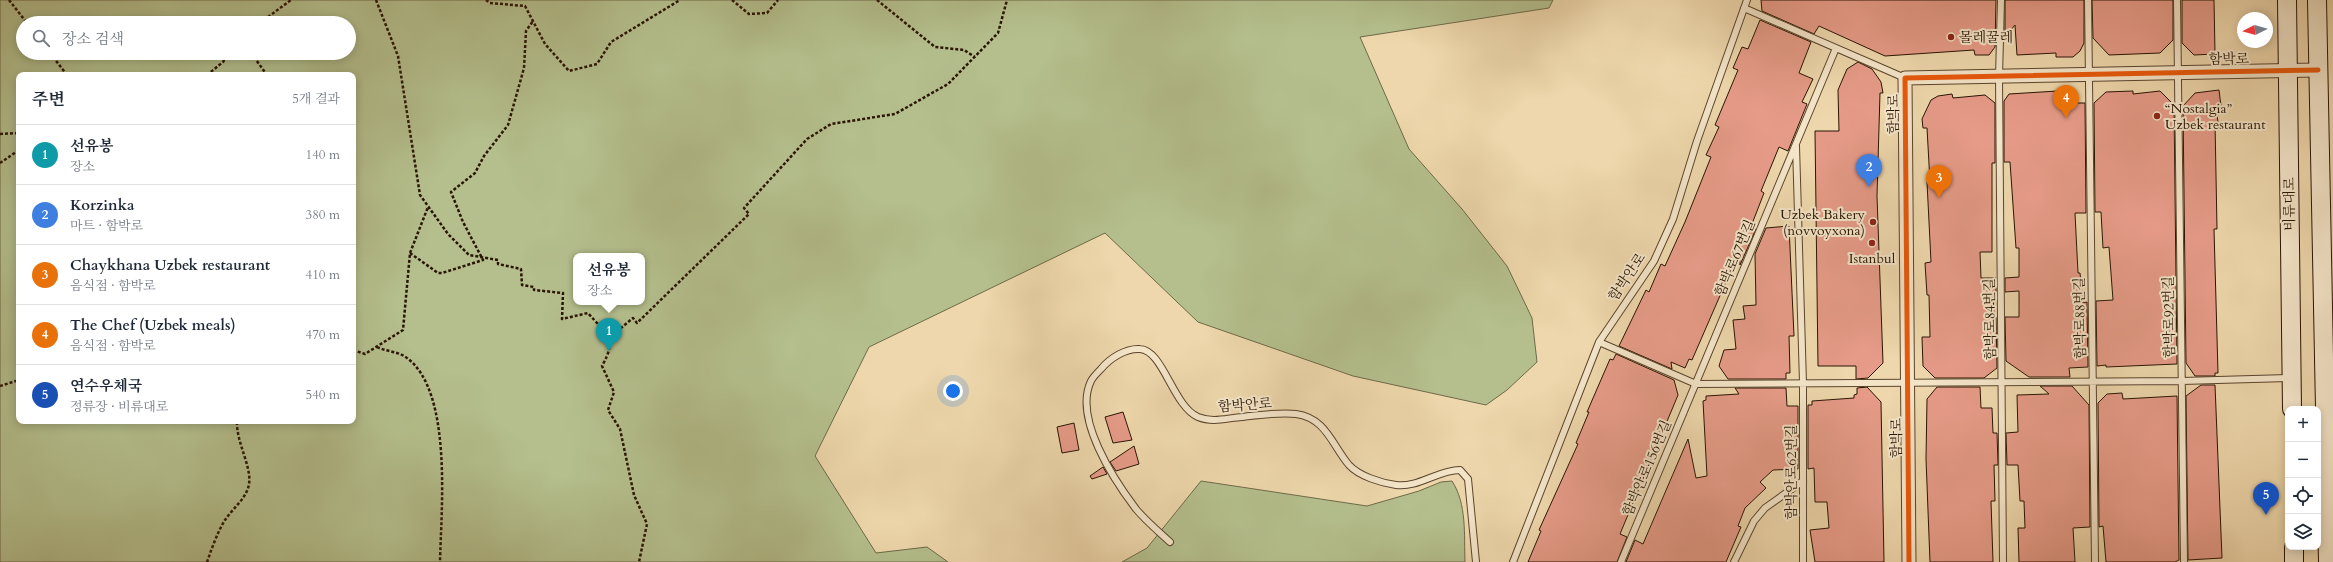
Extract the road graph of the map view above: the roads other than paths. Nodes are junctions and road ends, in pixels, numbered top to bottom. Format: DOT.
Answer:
graph roads {
  1 [pos="1747,0"];
  2 [pos="2001,0"];
  3 [pos="2088,0"];
  4 [pos="2177,0"];
  5 [pos="2286,0"];
  6 [pos="2317,0"];
  7 [pos="1744,8"];
  8 [pos="1836,48"];
  9 [pos="2288,70"];
  10 [pos="2318,70"];
  11 [pos="2178,72"];
  12 [pos="2089,74"];
  13 [pos="1999,77"];
  14 [pos="1905,78"];
  15 [pos="1796,143"];
  16 [pos="1599,342"];
  17 [pos="2291,378"];
  18 [pos="2092,381"];
  19 [pos="2182,381"];
  20 [pos="1907,382"];
  21 [pos="2003,382"];
  22 [pos="1803,383"];
  23 [pos="1696,384"];
  24 [pos="2292,406"];
  25 [pos="1803,481"];
  26 [pos="1170,542"];
  27 [pos="2294,550"];
  28 [pos="1476,562"];
  29 [pos="1513,562"];
  30 [pos="1621,562"];
  31 [pos="1734,562"];
  32 [pos="1803,562"];
  33 [pos="1909,562"];
  34 [pos="2003,562"];
  35 [pos="2095,562"];
  36 [pos="2184,562"];
  37 [pos="2294,562"];
  38 [pos="2328,562"];
  1 -- 7 [label="lane, 함박안로"];
  2 -- 13 [label="lane, 함박로84번길"];
  3 -- 12 [label="lane, 함박로88번길"];
  4 -- 11 [label="lane, 함박로92번길"];
  5 -- 9 [label="main road, 비류대로"];
  6 -- 10 [label="main road"];
  7 -- 8 [label="lane"];
  7 -- 16 [label="lane, 함박안로"];
  8 -- 14 [label="lane"];
  8 -- 15 [label="lane, 함박로67번길"];
  9 -- 10 [label="street, 함박로"];
  9 -- 11 [label="street, 함박로"];
  9 -- 17 [label="main road, 비류대로"];
  10 -- 38 [label="main road"];
  11 -- 12 [label="street, 함박로"];
  11 -- 19 [label="lane, 함박로92번길"];
  12 -- 13 [label="street, 함박로"];
  12 -- 18 [label="lane, 함박로88번길"];
  13 -- 14 [label="street, 함박로"];
  13 -- 21 [label="lane, 함박로84번길"];
  14 -- 20 [label="street, 함박로"];
  15 -- 22 [label="lane, 함박로67번길"];
  15 -- 23 [label="lane, 함박로67번길"];
  16 -- 23 [label="lane"];
  16 -- 29 [label="lane, 함박안로"];
  17 -- 19 [label="lane"];
  17 -- 24 [label="main road, 비류대로"];
  18 -- 19 [label="lane"];
  18 -- 21 [label="lane"];
  18 -- 35 [label="lane, 함박로88번길"];
  19 -- 36 [label="lane, 함박로92번길"];
  20 -- 21 [label="lane"];
  20 -- 22 [label="lane"];
  20 -- 33 [label="street, 함박로"];
  21 -- 34 [label="lane, 함박로84번길"];
  22 -- 23 [label="lane"];
  22 -- 25 [label="lane, 함박안로62번길"];
  23 -- 30 [label="lane, 함박안로156번길"];
  25 -- 31 [label="lane"];
  25 -- 32 [label="lane, 함박안로62번길"];
  26 -- 28 [label="lane, 함박안로"];
  27 -- 37 [label="main road"];
}
